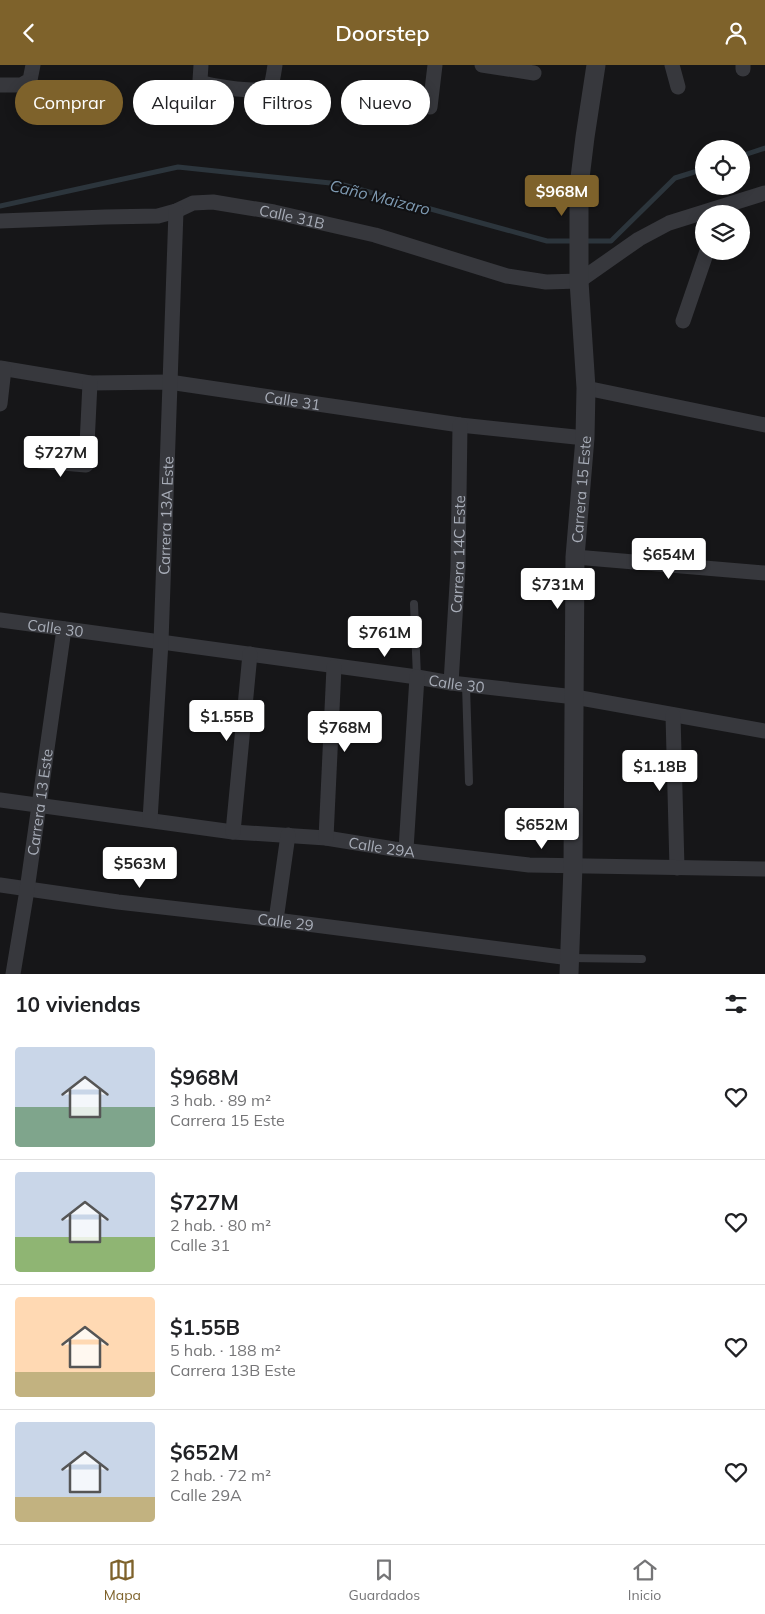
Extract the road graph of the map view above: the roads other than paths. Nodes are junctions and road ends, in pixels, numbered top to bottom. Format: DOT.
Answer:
graph roads {
  1 [pos="275,65"];
  2 [pos="436,65"];
  3 [pos="482,65"];
  4 [pos="596,65"];
  5 [pos="672,65"];
  6 [pos="33,66"];
  7 [pos="200,69"];
  8 [pos="534,73"];
  9 [pos="0,85"];
  10 [pos="678,87"];
  11 [pos="430,107"];
  12 [pos="765,193"];
  13 [pos="733,205"];
  14 [pos="176,211"];
  15 [pos="695,216"];
  16 [pos="0,221"];
  17 [pos="704,260"];
  18 [pos="579,281"];
  19 [pos="683,321"];
  20 [pos="2,369"];
  21 [pos="170,382"];
  22 [pos="90,383"];
  23 [pos="586,388"];
  24 [pos="0,404"];
  25 [pos="460,425"];
  26 [pos="765,425"];
  27 [pos="585,438"];
  28 [pos="39,461"];
  29 [pos="576,557"];
  30 [pos="765,573"];
  31 [pos="414,604"];
  32 [pos="0,620"];
  33 [pos="64,629"];
  34 [pos="161,642"];
  35 [pos="250,654"];
  36 [pos="334,667"];
  37 [pos="417,677"];
  38 [pos="451,683"];
  39 [pos="466,685"];
  40 [pos="575,697"];
  41 [pos="673,715"];
  42 [pos="765,731"];
  43 [pos="469,782"];
  44 [pos="0,800"];
  45 [pos="38,805"];
  46 [pos="150,820"];
  47 [pos="233,832"];
  48 [pos="288,835"];
  49 [pos="326,838"];
  50 [pos="406,849"];
  51 [pos="573,867"];
  52 [pos="678,868"];
  53 [pos="765,869"];
  54 [pos="0,885"];
  55 [pos="27,889"];
  56 [pos="276,920"];
  57 [pos="642,959"];
  58 [pos="569,966"];
  59 [pos="13,974"];
  1 -- 7 [label="street"];
  2 -- 11 [label="street"];
  3 -- 8 [label="street"];
  4 -- 18 [label="street, Carrera 15 Este"];
  5 -- 10 [label="street"];
  6 -- 9 [label="street"];
  12 -- 13 [label="street"];
  14 -- 16 [label="street, Calle 31B"];
  14 -- 18 [label="street, Calle 31B"];
  14 -- 21 [label="street, Carrera 13A Este"];
  15 -- 18 [label="street"];
  17 -- 19 [label="street"];
  18 -- 23 [label="street, Carrera 15 Este"];
  20 -- 22 [label="street, Calle 31"];
  20 -- 24 [label="street"];
  21 -- 22 [label="street, Calle 31"];
  21 -- 25 [label="street, Calle 31"];
  21 -- 34 [label="street, Carrera 13A Este"];
  22 -- 28 [label="street"];
  23 -- 26 [label="street"];
  23 -- 27 [label="street, Carrera 15 Este"];
  25 -- 27 [label="street, Calle 31"];
  25 -- 38 [label="street, Carrera 14C Este"];
  27 -- 29 [label="street, Carrera 15 Este"];
  29 -- 30 [label="street"];
  29 -- 40 [label="street, Carrera 15 Este"];
  31 -- 37 [label="lane"];
  32 -- 33 [label="street, Calle 30"];
  33 -- 34 [label="street, Calle 30"];
  33 -- 45 [label="street, Carrera 13 Este"];
  34 -- 35 [label="street, Calle 30"];
  34 -- 46 [label="street, Carrera 13A Este"];
  35 -- 36 [label="street, Calle 30"];
  35 -- 47 [label="street"];
  36 -- 37 [label="street, Calle 30"];
  36 -- 49 [label="street"];
  37 -- 38 [label="street, Calle 30"];
  37 -- 50 [label="street"];
  38 -- 39 [label="street, Calle 30"];
  39 -- 40 [label="street, Calle 30"];
  39 -- 43 [label="lane"];
  40 -- 41 [label="street, Calle 30"];
  40 -- 51 [label="street, Carrera 15 Este"];
  41 -- 42 [label="street, Calle 30"];
  41 -- 52 [label="street"];
  44 -- 45 [label="street, Calle 29A"];
  45 -- 46 [label="street, Calle 29A"];
  45 -- 55 [label="street, Carrera 13 Este"];
  46 -- 47 [label="street, Calle 29A"];
  47 -- 48 [label="street, Calle 29A"];
  48 -- 49 [label="street, Calle 29A"];
  48 -- 56 [label="street"];
  49 -- 50 [label="street, Calle 29A"];
  50 -- 51 [label="street, Calle 29A"];
  51 -- 52 [label="street, Calle 29A"];
  51 -- 58 [label="street, Carrera 15 Este"];
  52 -- 53 [label="street, Calle 29A"];
  54 -- 55 [label="street, Calle 29"];
  55 -- 56 [label="street, Calle 29"];
  55 -- 59 [label="street, Carrera 13 Este"];
  56 -- 58 [label="street, Calle 29"];
  57 -- 58 [label="lane"];
}
